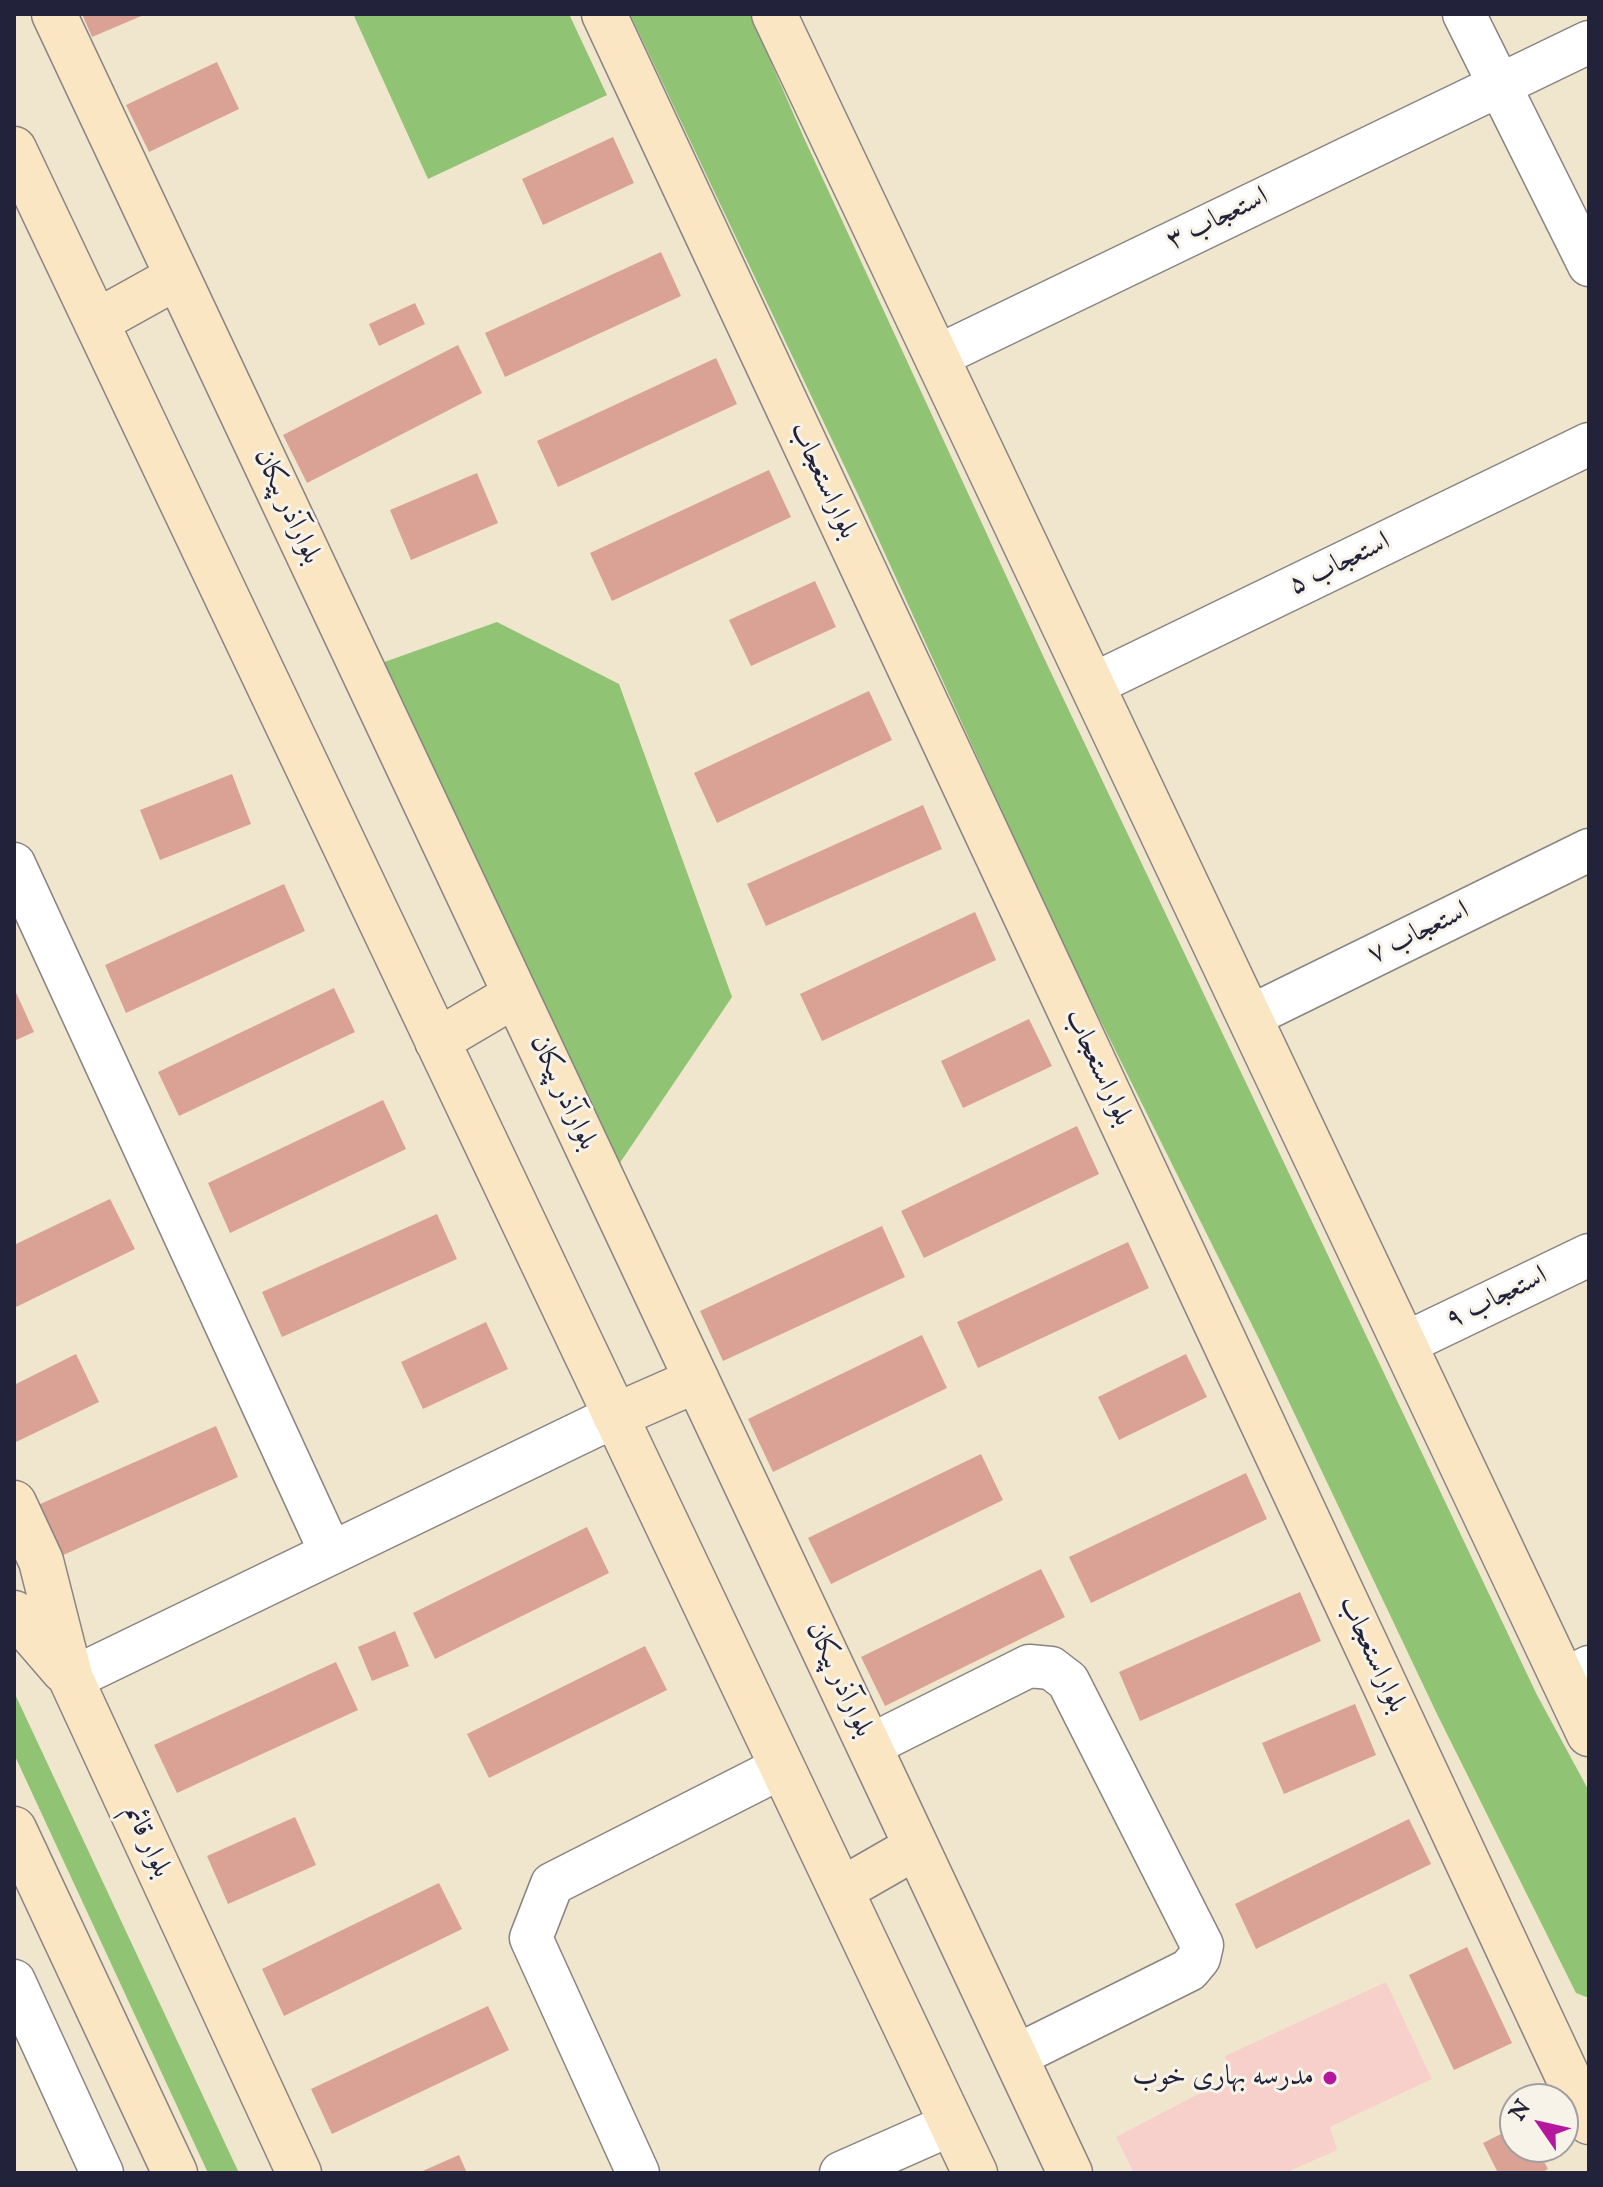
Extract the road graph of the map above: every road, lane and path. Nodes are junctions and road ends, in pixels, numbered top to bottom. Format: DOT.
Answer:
graph roads {
  1 [pos="54,14"];
  2 [pos="604,14"];
  3 [pos="1464,14"];
  4 [pos="784,18"];
  5 [pos="1589,42"];
  6 [pos="1500,84"];
  7 [pos="14,149"];
  8 [pos="1589,265"];
  9 [pos="177,277"];
  10 [pos="96,322"];
  11 [pos="936,357"];
  12 [pos="1589,444"];
  13 [pos="1092,685"];
  14 [pos="1589,850"];
  15 [pos="14,864"];
  16 [pos="515,995"];
  17 [pos="1249,1017"];
  18 [pos="437,1041"];
  19 [pos="1589,1255"];
  20 [pos="1404,1344"];
  21 [pos="697,1380"];
  22 [pos="615,1416"];
  23 [pos="14,1503"];
  24 [pos="331,1553"];
  25 [pos="14,1613"];
  26 [pos="1576,1674"];
  27 [pos="71,1679"];
  28 [pos="1589,1734"];
  29 [pos="869,1746"];
  30 [pos="782,1767"];
  31 [pos="14,1829"];
  32 [pos="916,1847"];
  33 [pos="841,1890"];
  34 [pos="14,1981"];
  35 [pos="1548,2035"];
  36 [pos="1589,2051"];
  37 [pos="1016,2056"];
  38 [pos="1589,2122"];
  39 [pos="952,2124"];
  40 [pos="102,2173"];
  41 [pos="175,2173"];
  42 [pos="299,2173"];
  43 [pos="638,2173"];
  44 [pos="841,2173"];
  45 [pos="975,2173"];
  46 [pos="1070,2173"];
  1 -- 9 [label="street, بلوارآذر پیکان"];
  2 -- 35 [label="street, بلواراستعجاب"];
  3 -- 6 [label="street"];
  4 -- 11 [label="street"];
  5 -- 6 [label="street, استعجاب ۳"];
  6 -- 8 [label="street"];
  6 -- 11 [label="street, استعجاب ۳"];
  7 -- 10 [label="street"];
  9 -- 10 [label="street"];
  9 -- 16 [label="street, بلوارآذر پیکان"];
  10 -- 18 [label="street"];
  11 -- 13 [label="street"];
  12 -- 13 [label="street, استعجاب ۵"];
  13 -- 17 [label="street"];
  14 -- 17 [label="street, استعجاب ۷"];
  15 -- 24 [label="street"];
  16 -- 18 [label="street"];
  16 -- 21 [label="street, بلوارآذر پیکان"];
  17 -- 20 [label="street"];
  18 -- 22 [label="street"];
  19 -- 20 [label="street, استعجاب ۹"];
  20 -- 26 [label="street"];
  21 -- 22 [label="street"];
  21 -- 29 [label="street, بلوارآذر پیکان"];
  22 -- 24 [label="street"];
  22 -- 30 [label="street"];
  23 -- 27 [label="street, بلوار قائم"];
  24 -- 27 [label="street"];
  25 -- 27 [label="street"];
  26 -- 28 [label="street"];
  27 -- 42 [label="street, بلوار قائم"];
  29 -- 32 [label="street, بلوارآذر پیکان"];
  29 -- 37 [label="street"];
  30 -- 33 [label="street"];
  30 -- 43 [label="street"];
  31 -- 41 [label="street"];
  32 -- 33 [label="street"];
  32 -- 37 [label="street, بلوارآذر پیکان"];
  33 -- 39 [label="street"];
  34 -- 40 [label="street"];
  35 -- 36 [label="street"];
  35 -- 38 [label="street, بلواراستعجاب"];
  37 -- 46 [label="street, بلوارآذر پیکان"];
  39 -- 44 [label="street"];
  39 -- 45 [label="street"];
}
